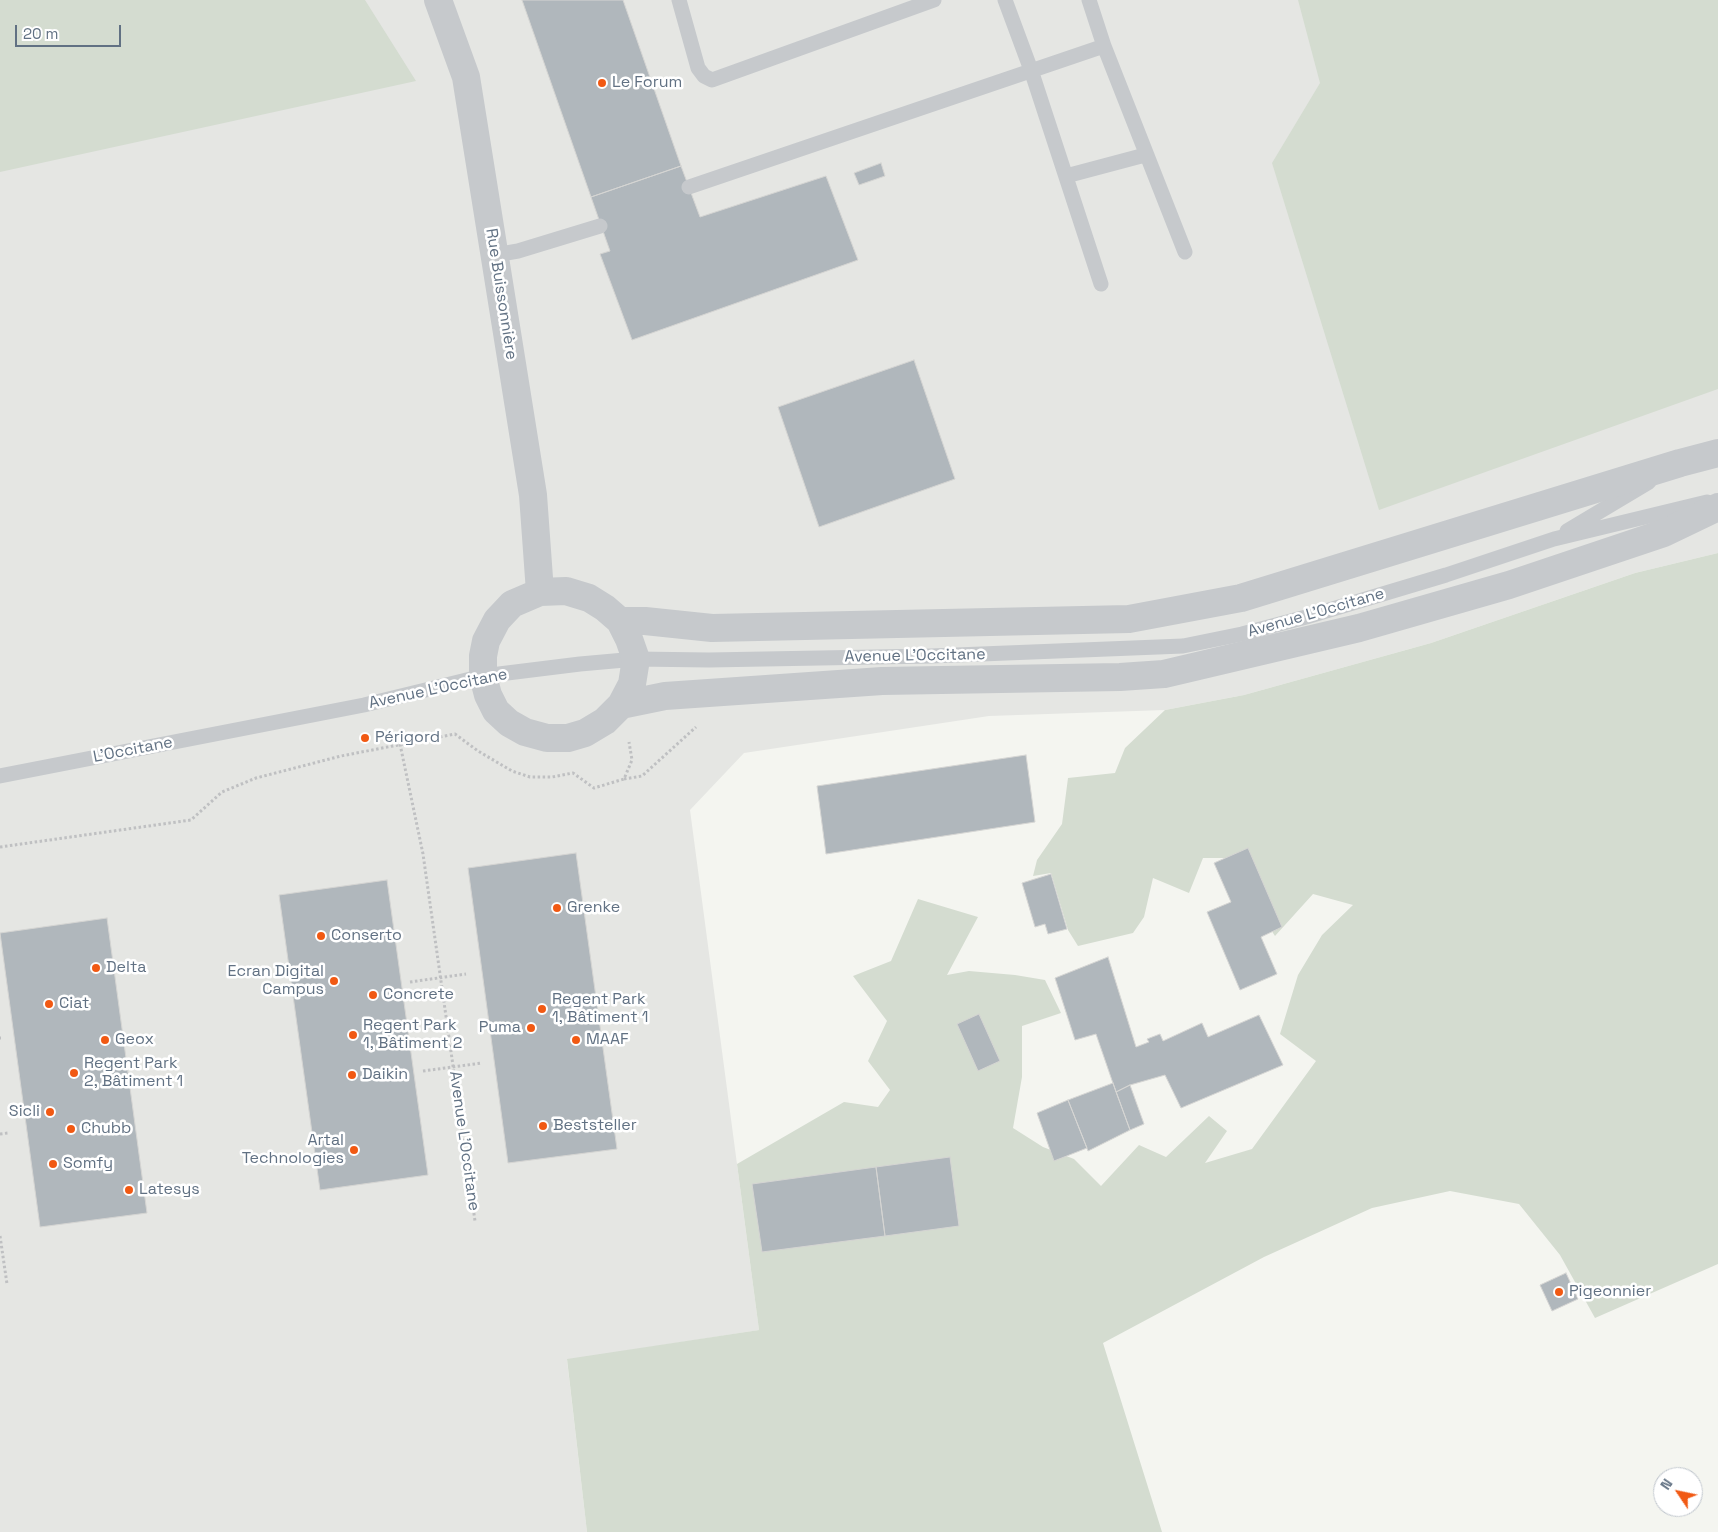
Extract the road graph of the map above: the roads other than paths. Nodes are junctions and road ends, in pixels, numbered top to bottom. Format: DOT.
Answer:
graph roads {
  1 [pos="438,0"];
  2 [pos="679,0"];
  3 [pos="934,0"];
  4 [pos="1005,0"];
  5 [pos="1089,0"];
  6 [pos="1104,46"];
  7 [pos="1031,70"];
  8 [pos="1145,155"];
  9 [pos="1066,176"];
  10 [pos="689,187"];
  11 [pos="600,226"];
  12 [pos="1184,252"];
  13 [pos="495,255"];
  14 [pos="1101,284"];
  15 [pos="1718,453"];
  16 [pos="1680,463"];
  17 [pos="1718,499"];
  18 [pos="1718,507"];
  19 [pos="1554,538"];
  20 [pos="540,592"];
  21 [pos="620,621"];
  22 [pos="636,659"];
  23 [pos="483,676"];
  24 [pos="621,705"];
  25 [pos="267,724"];
  26 [pos="0,776"];
  1 -- 13 [label="street, Rue Buissonnière"];
  2 -- 3 [label="lane"];
  4 -- 7 [label="lane"];
  5 -- 6 [label="lane"];
  6 -- 7 [label="lane"];
  6 -- 8 [label="lane"];
  7 -- 9 [label="lane"];
  7 -- 10 [label="lane"];
  8 -- 9 [label="lane"];
  8 -- 12 [label="lane"];
  9 -- 14 [label="lane"];
  11 -- 13 [label="lane"];
  13 -- 20 [label="street, Rue Buissonnière"];
  15 -- 16 [label="street"];
  16 -- 19 [label="lane"];
  16 -- 21 [label="street, Avenue L'Occitane"];
  17 -- 19 [label="lane"];
  18 -- 24 [label="street, Avenue L'Occitane"];
  19 -- 22 [label="lane, Avenue L'Occitane"];
  20 -- 21 [label="street"];
  20 -- 23 [label="street"];
  21 -- 22 [label="street"];
  22 -- 23 [label="lane, Avenue L'Occitane"];
  22 -- 24 [label="street"];
  23 -- 24 [label="street"];
  23 -- 25 [label="lane, Avenue L'Occitane"];
  25 -- 26 [label="lane, L'Occitane"];
}
